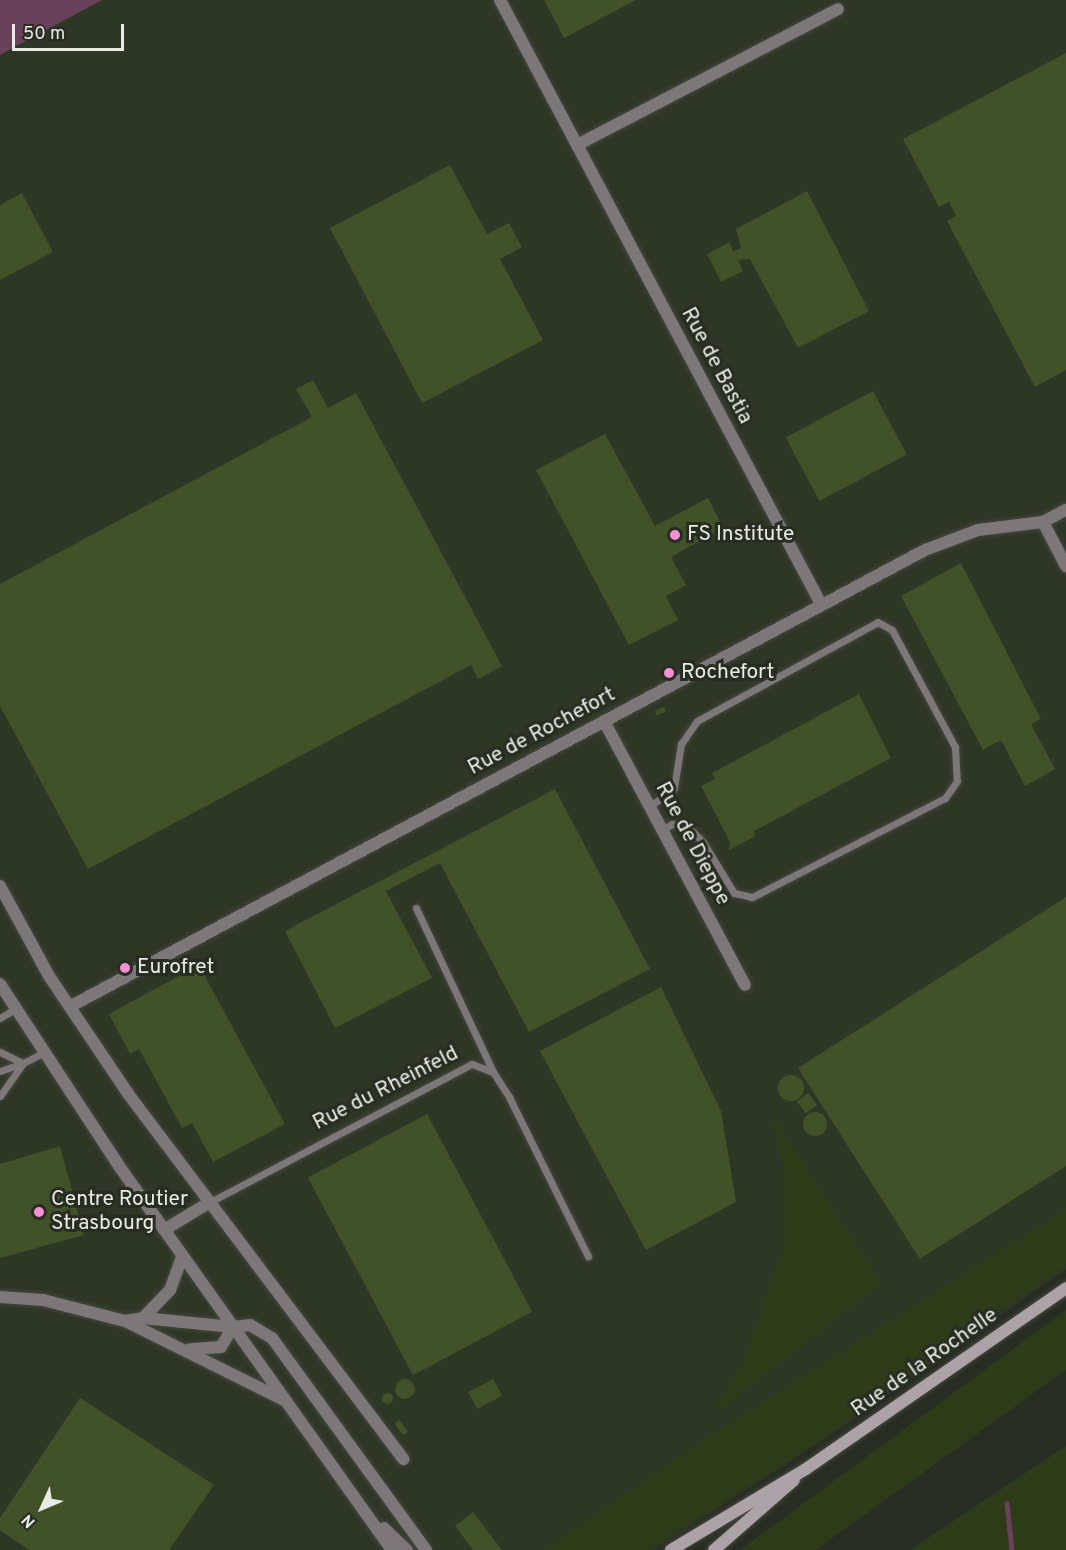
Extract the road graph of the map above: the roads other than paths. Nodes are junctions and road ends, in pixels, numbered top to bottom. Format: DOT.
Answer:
graph roads {
  1 [pos="500,0"];
  2 [pos="838,9"];
  3 [pos="577,145"];
  4 [pos="1066,510"];
  5 [pos="1043,522"];
  6 [pos="1066,566"];
  7 [pos="821,604"];
  8 [pos="604,721"];
  9 [pos="650,807"];
  10 [pos="662,830"];
  11 [pos="0,886"];
  12 [pos="416,908"];
  13 [pos="0,984"];
  14 [pos="745,985"];
  15 [pos="71,1006"];
  16 [pos="15,1009"];
  17 [pos="0,1018"];
  18 [pos="0,1052"];
  19 [pos="43,1053"];
  20 [pos="23,1063"];
  21 [pos="0,1071"];
  22 [pos="493,1072"];
  23 [pos="0,1096"];
  24 [pos="210,1202"];
  25 [pos="164,1230"];
  26 [pos="588,1256"];
  27 [pos="182,1257"];
  28 [pos="1066,1288"];
  29 [pos="0,1297"];
  30 [pos="143,1318"];
  31 [pos="125,1322"];
  32 [pos="233,1327"];
  33 [pos="189,1349"];
  34 [pos="286,1401"];
  35 [pos="403,1460"];
  36 [pos="806,1469"];
  37 [pos="366,1511"];
  38 [pos="392,1550"];
  39 [pos="407,1550"];
  40 [pos="426,1550"];
  41 [pos="671,1550"];
  42 [pos="714,1550"];
  1 -- 3 [label="street, Rue de Bastia"];
  2 -- 3 [label="street"];
  3 -- 7 [label="street, Rue de Bastia"];
  4 -- 5 [label="street, Rue de Rochefort"];
  5 -- 6 [label="street"];
  5 -- 7 [label="street, Rue de Rochefort"];
  7 -- 8 [label="street, Rue de Rochefort"];
  8 -- 9 [label="street, Rue de Dieppe"];
  8 -- 15 [label="street, Rue de Rochefort"];
  9 -- 10 [label="street, Rue de Dieppe"];
  9 -- 10 [label="lane"];
  10 -- 14 [label="street, Rue de Dieppe"];
  11 -- 15 [label="street"];
  12 -- 22 [label="lane"];
  13 -- 16 [label="street"];
  15 -- 24 [label="street"];
  16 -- 17 [label="lane"];
  16 -- 19 [label="street"];
  18 -- 20 [label="lane"];
  19 -- 20 [label="lane"];
  19 -- 25 [label="street"];
  20 -- 21 [label="lane"];
  20 -- 23 [label="lane"];
  22 -- 24 [label="lane, Rue du Rheinfeld"];
  22 -- 26 [label="lane, Rue du Rheinfeld"];
  24 -- 25 [label="street, Rue du Rheinfeld"];
  24 -- 35 [label="street"];
  25 -- 27 [label="street"];
  27 -- 30 [label="street"];
  27 -- 32 [label="street"];
  28 -- 36 [label="main road, Rue de la Rochelle"];
  29 -- 31 [label="street"];
  30 -- 31 [label="street"];
  30 -- 32 [label="street"];
  31 -- 33 [label="street"];
  32 -- 33 [label="street"];
  32 -- 34 [label="street"];
  32 -- 40 [label="street"];
  33 -- 34 [label="street"];
  34 -- 37 [label="street"];
  36 -- 41 [label="main road, Rue de la Rochelle"];
  36 -- 42 [label="main road, Rue de la Rochelle"];
  37 -- 38 [label="street"];
  37 -- 39 [label="street"];
}
